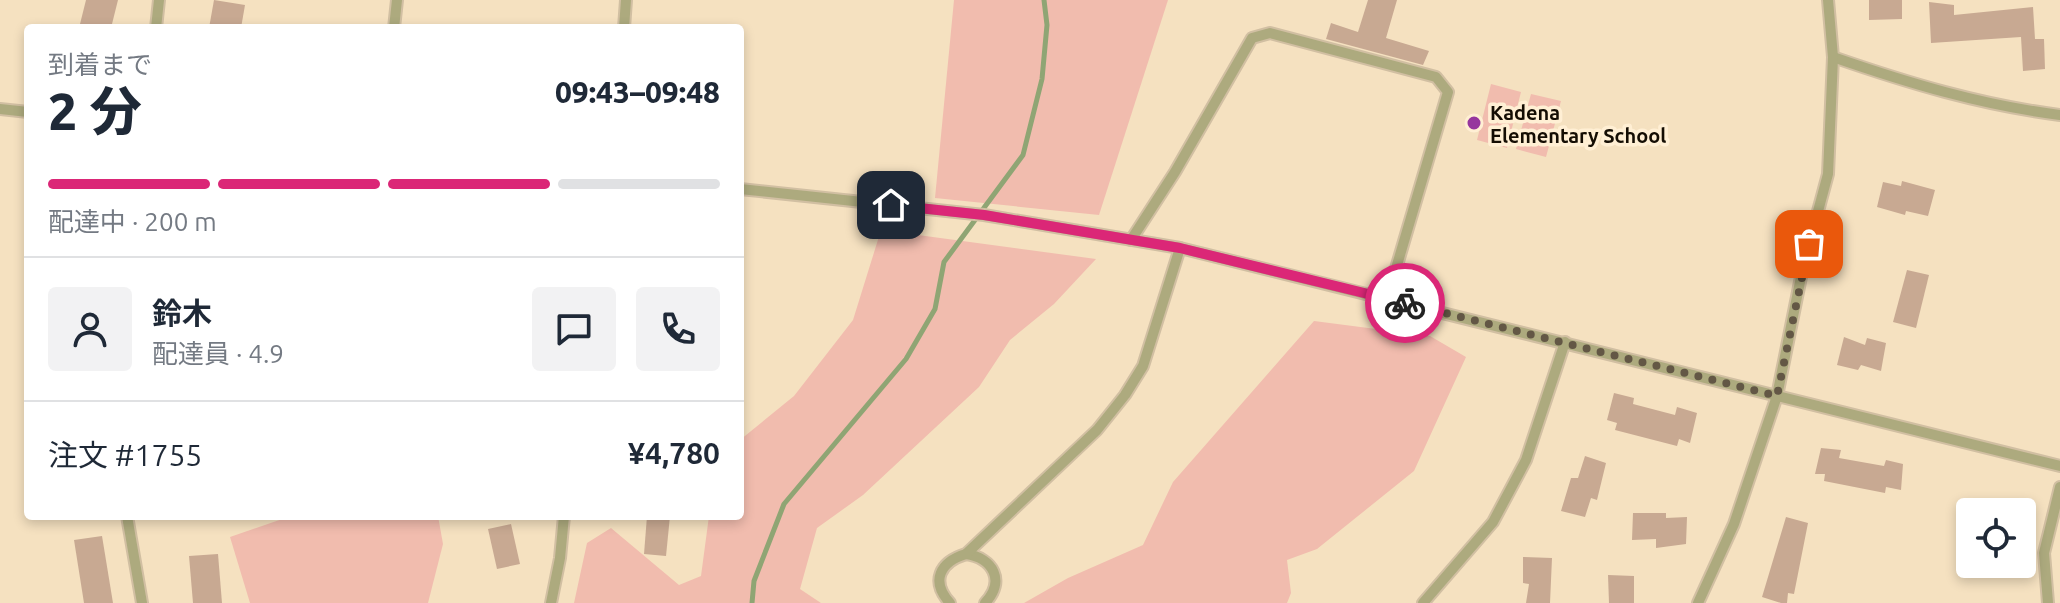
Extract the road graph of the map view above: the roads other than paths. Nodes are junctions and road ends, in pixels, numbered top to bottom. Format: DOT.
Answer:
graph roads {
  1 [pos="159,0"];
  2 [pos="397,0"];
  3 [pos="626,0"];
  4 [pos="1828,0"];
  5 [pos="156,24"];
  6 [pos="394,24"];
  7 [pos="624,24"];
  8 [pos="1833,57"];
  9 [pos="0,109"];
  10 [pos="24,112"];
  11 [pos="2060,115"];
  12 [pos="744,189"];
  13 [pos="1131,240"];
  14 [pos="1180,248"];
  15 [pos="1387,299"];
  16 [pos="1565,342"];
  17 [pos="1777,396"];
  18 [pos="2060,466"];
  19 [pos="2060,487"];
  20 [pos="128,520"];
  21 [pos="564,520"];
  22 [pos="966,554"];
  23 [pos="142,603"];
  24 [pos="551,603"];
  25 [pos="950,603"];
  26 [pos="985,603"];
  27 [pos="1423,603"];
  28 [pos="1698,603"];
  29 [pos="2048,603"];
  1 -- 5 [label="lane"];
  2 -- 6 [label="lane"];
  3 -- 7 [label="lane"];
  4 -- 8 [label="lane"];
  8 -- 11 [label="lane"];
  8 -- 17 [label="lane"];
  9 -- 10 [label="lane"];
  12 -- 13 [label="lane"];
  13 -- 14 [label="lane"];
  13 -- 15 [label="lane"];
  14 -- 15 [label="lane"];
  14 -- 22 [label="lane"];
  15 -- 16 [label="lane"];
  16 -- 17 [label="lane"];
  16 -- 27 [label="lane"];
  17 -- 18 [label="lane"];
  17 -- 28 [label="lane"];
  19 -- 29 [label="lane"];
  20 -- 23 [label="lane"];
  21 -- 24 [label="lane"];
  22 -- 25 [label="lane"];
  22 -- 26 [label="lane"];
}
